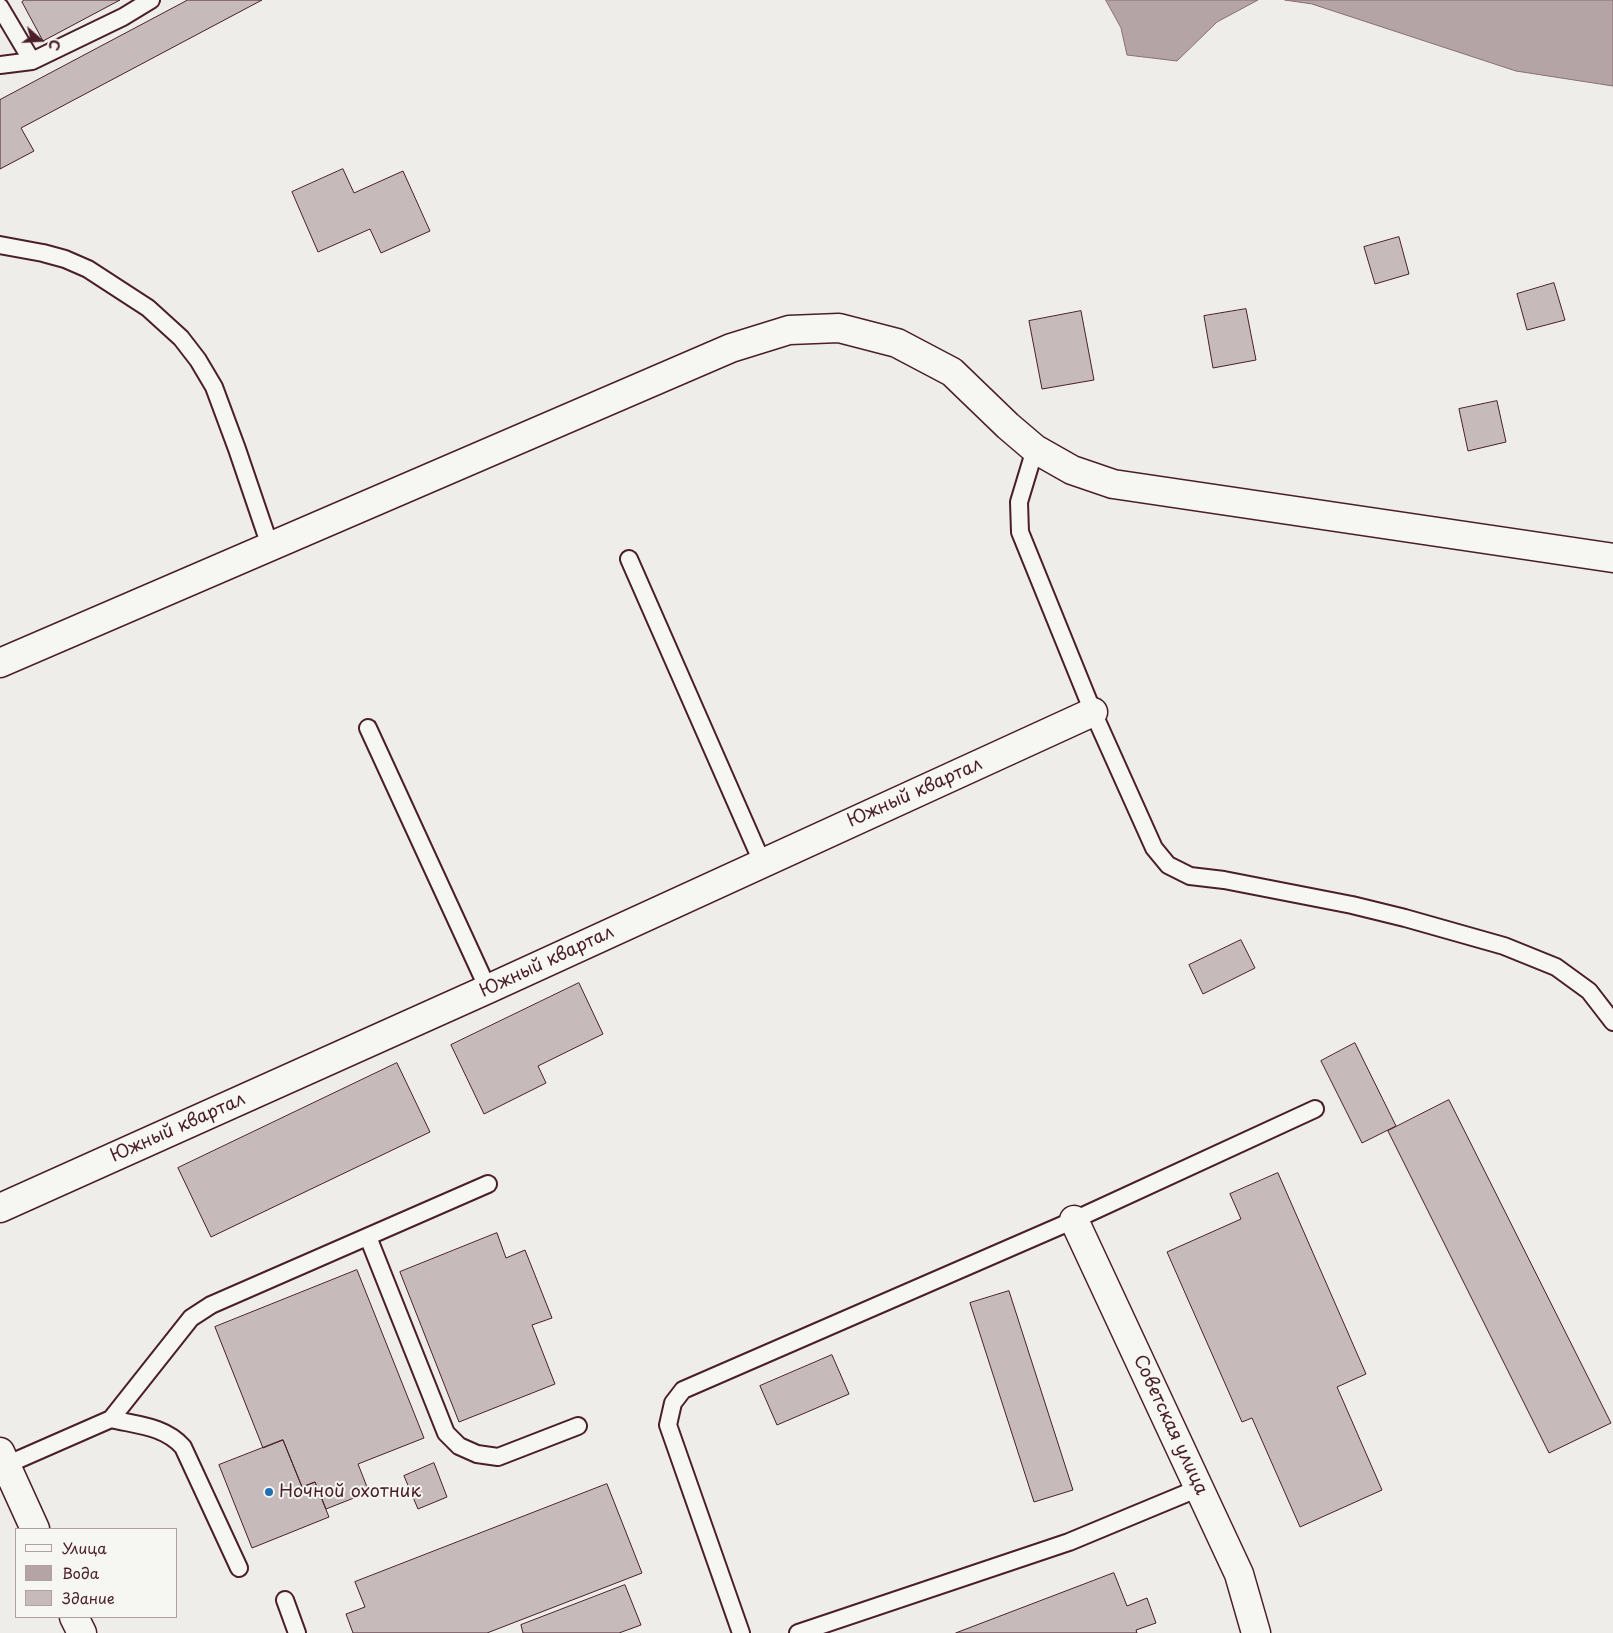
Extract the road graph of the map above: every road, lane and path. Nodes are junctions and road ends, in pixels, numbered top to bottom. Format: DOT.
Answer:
graph roads {
  1 [pos="151,0"];
  2 [pos="0,6"];
  3 [pos="32,61"];
  4 [pos="0,65"];
  5 [pos="0,245"];
  6 [pos="1035,448"];
  7 [pos="270,546"];
  8 [pos="1613,558"];
  9 [pos="629,559"];
  10 [pos="0,663"];
  11 [pos="1093,712"];
  12 [pos="368,728"];
  13 [pos="762,862"];
  14 [pos="488,989"];
  15 [pos="1613,1022"];
  16 [pos="1315,1109"];
  17 [pos="488,1184"];
  18 [pos="0,1208"];
  19 [pos="1074,1220"];
  20 [pos="368,1236"];
  21 [pos="111,1419"];
  22 [pos="578,1426"];
  23 [pos="3,1459"];
  24 [pos="1199,1488"];
  25 [pos="35,1528"];
  26 [pos="239,1568"];
  27 [pos="285,1600"];
  28 [pos="74,1618"];
  29 [pos="82,1633"];
  30 [pos="297,1633"];
  31 [pos="741,1633"];
  32 [pos="798,1633"];
  33 [pos="1256,1633"];
  1 -- 3 [label="lane"];
  2 -- 3 [label="lane"];
  3 -- 4 [label="lane"];
  5 -- 7 [label="lane"];
  6 -- 7 [label="street"];
  6 -- 8 [label="street"];
  6 -- 11 [label="lane"];
  7 -- 10 [label="street"];
  9 -- 13 [label="lane"];
  11 -- 13 [label="street, Южный квартал"];
  11 -- 15 [label="lane"];
  12 -- 14 [label="lane"];
  13 -- 14 [label="street, Южный квартал"];
  14 -- 18 [label="street, Южный квартал"];
  16 -- 19 [label="lane"];
  17 -- 20 [label="lane"];
  19 -- 24 [label="street, Советская улица"];
  19 -- 31 [label="lane"];
  20 -- 21 [label="lane"];
  20 -- 22 [label="lane"];
  21 -- 23 [label="lane"];
  21 -- 26 [label="lane"];
  23 -- 25 [label="street"];
  24 -- 32 [label="lane"];
  24 -- 33 [label="street, Советская улица"];
  27 -- 30 [label="lane"];
  28 -- 29 [label="street"];
}
